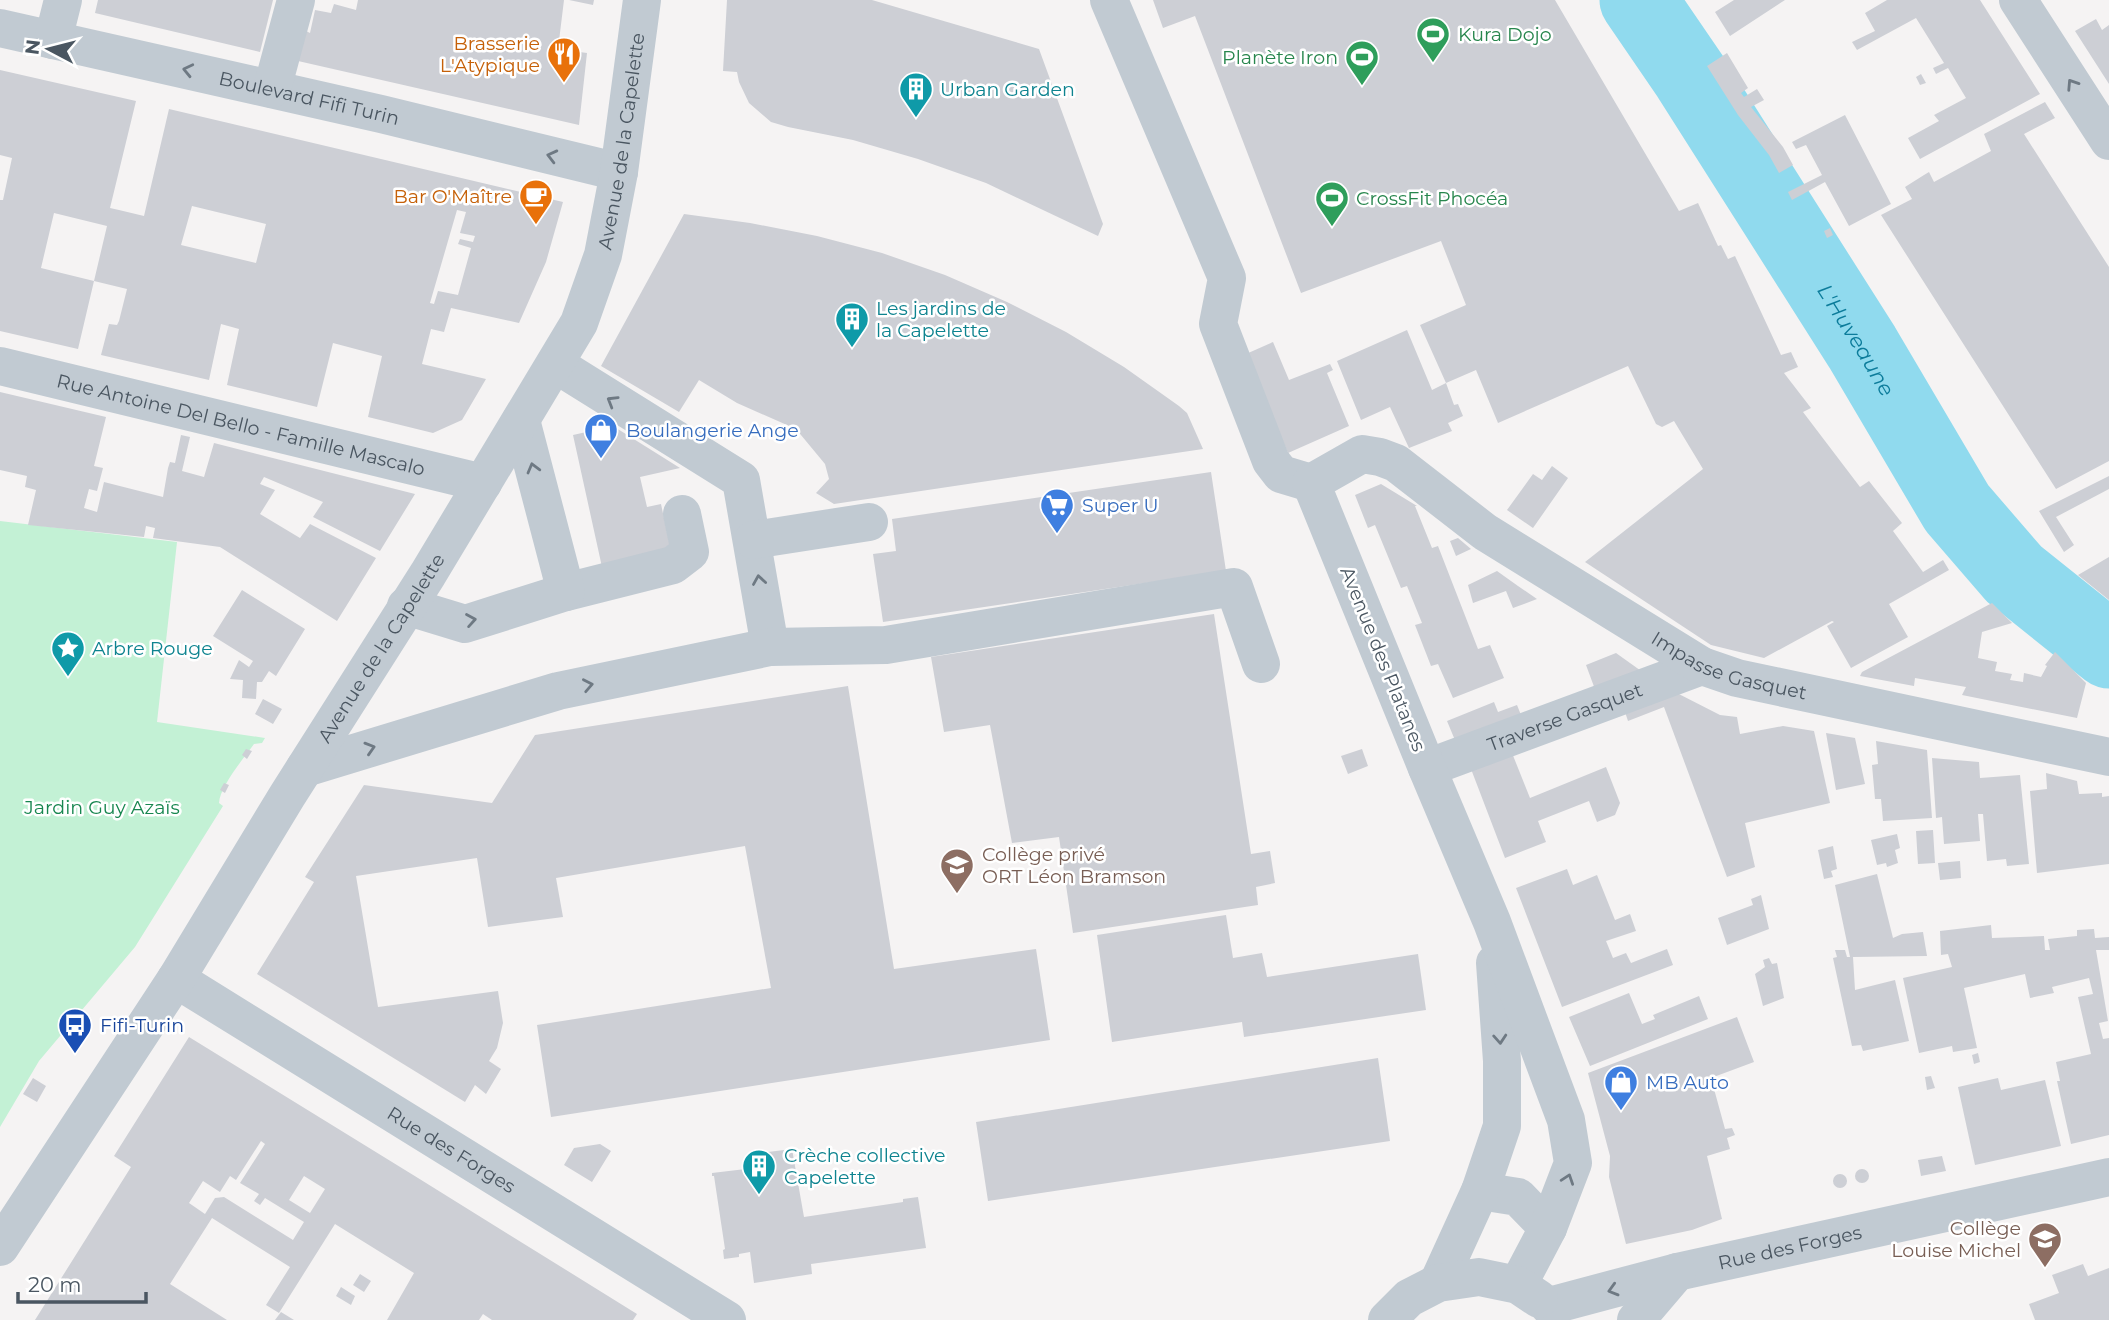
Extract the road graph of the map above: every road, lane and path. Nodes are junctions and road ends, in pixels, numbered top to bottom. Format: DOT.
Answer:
graph roads {
  1 [pos="63,0"];
  2 [pos="296,0"];
  3 [pos="642,0"];
  4 [pos="1109,0"];
  5 [pos="2018,0"];
  6 [pos="0,28"];
  7 [pos="53,40"];
  8 [pos="272,89"];
  9 [pos="2109,141"];
  10 [pos="619,172"];
  11 [pos="555,364"];
  12 [pos="0,366"];
  13 [pos="521,420"];
  14 [pos="482,483"];
  15 [pos="1311,483"];
  16 [pos="682,513"];
  17 [pos="869,522"];
  18 [pos="753,540"];
  19 [pos="566,592"];
  20 [pos="406,606"];
  21 [pos="770,647"];
  22 [pos="1261,664"];
  23 [pos="1702,666"];
  24 [pos="2109,757"];
  25 [pos="304,768"];
  26 [pos="1427,768"];
  27 [pos="1492,922"];
  28 [pos="176,979"];
  29 [pos="2109,1177"];
  30 [pos="1480,1191"];
  31 [pos="1548,1228"];
  32 [pos="0,1247"];
  33 [pos="1676,1272"];
  34 [pos="1438,1283"];
  35 [pos="1518,1285"];
  36 [pos="1555,1313"];
  37 [pos="708,1315"];
  38 [pos="1387,1320"];
  39 [pos="1636,1320"];
  1 -- 7 [label="street"];
  2 -- 8 [label="street"];
  3 -- 10 [label="street, Avenue de la Capelette"];
  4 -- 15 [label="street"];
  9 -- 5 [label="street, one-way"];
  6 -- 7 [label="street, Boulevard Fifi Turin"];
  8 -- 7 [label="street, Boulevard Fifi Turin, one-way"];
  10 -- 8 [label="street, Boulevard Fifi Turin, one-way"];
  10 -- 11 [label="street, Avenue de la Capelette"];
  11 -- 13 [label="street, Avenue de la Capelette"];
  18 -- 11 [label="street, one-way"];
  12 -- 14 [label="street, Rue Antoine Del Bello - Famille Mascalo"];
  13 -- 14 [label="street, Avenue de la Capelette"];
  19 -- 13 [label="street, one-way"];
  14 -- 20 [label="street, Avenue de la Capelette"];
  15 -- 23 [label="street, Impasse Gasquet"];
  15 -- 26 [label="street, Avenue des Platanes"];
  16 -- 19 [label="street"];
  17 -- 18 [label="street"];
  21 -- 18 [label="street, one-way"];
  20 -- 19 [label="street, one-way"];
  20 -- 25 [label="street, Avenue de la Capelette"];
  21 -- 22 [label="street"];
  25 -- 21 [label="street, one-way"];
  23 -- 24 [label="street, Impasse Gasquet"];
  23 -- 26 [label="street, Traverse Gasquet"];
  25 -- 28 [label="street, Avenue de la Capelette"];
  26 -- 27 [label="street, Avenue des Platanes"];
  27 -- 30 [label="street, Avenue des Platanes, one-way"];
  31 -- 27 [label="street, Avenue des Platanes, one-way"];
  28 -- 32 [label="street, Avenue de la Capelette"];
  28 -- 37 [label="street, Rue des Forges"];
  29 -- 33 [label="street, Rue des Forges"];
  30 -- 31 [label="street"];
  30 -- 34 [label="street, Avenue des Platanes"];
  31 -- 35 [label="street, Avenue des Platanes"];
  33 -- 36 [label="street, Rue des Forges, one-way"];
  33 -- 39 [label="street"];
  34 -- 35 [label="street"];
  34 -- 38 [label="street"];
  35 -- 36 [label="street"];
}
